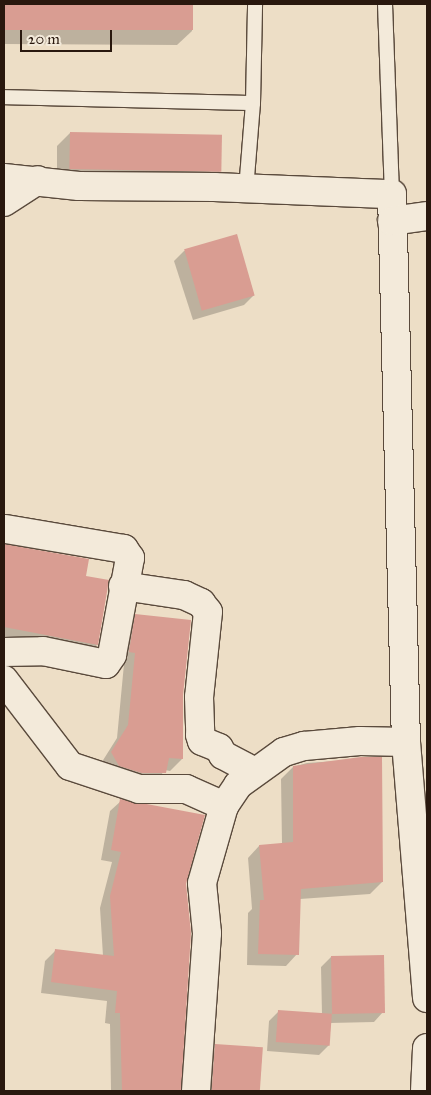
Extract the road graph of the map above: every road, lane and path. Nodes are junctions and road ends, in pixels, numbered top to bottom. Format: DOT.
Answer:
graph roads {
  1 [pos="255,4"];
  2 [pos="385,4"];
  3 [pos="4,97"];
  4 [pos="253,103"];
  5 [pos="4,178"];
  6 [pos="38,180"];
  7 [pos="246,190"];
  8 [pos="392,194"];
  9 [pos="4,202"];
  10 [pos="427,216"];
  11 [pos="392,221"];
  12 [pos="6,529"];
  13 [pos="124,586"];
  14 [pos="4,652"];
  15 [pos="4,680"];
  16 [pos="406,742"];
  17 [pos="253,772"];
  18 [pos="224,806"];
  19 [pos="427,998"];
  20 [pos="427,1048"];
  21 [pos="196,1091"];
  22 [pos="425,1091"];
  1 -- 4 [label="lane"];
  2 -- 8 [label="lane"];
  3 -- 4 [label="lane"];
  4 -- 7 [label="lane"];
  5 -- 6 [label="street"];
  6 -- 7 [label="street"];
  6 -- 9 [label="street"];
  7 -- 8 [label="street"];
  8 -- 11 [label="street"];
  10 -- 11 [label="street"];
  11 -- 16 [label="street"];
  12 -- 13 [label="street"];
  13 -- 14 [label="street"];
  13 -- 17 [label="street"];
  15 -- 18 [label="street"];
  16 -- 17 [label="street"];
  16 -- 19 [label="street"];
  17 -- 18 [label="street"];
  18 -- 21 [label="street"];
  20 -- 22 [label="street"];
}
